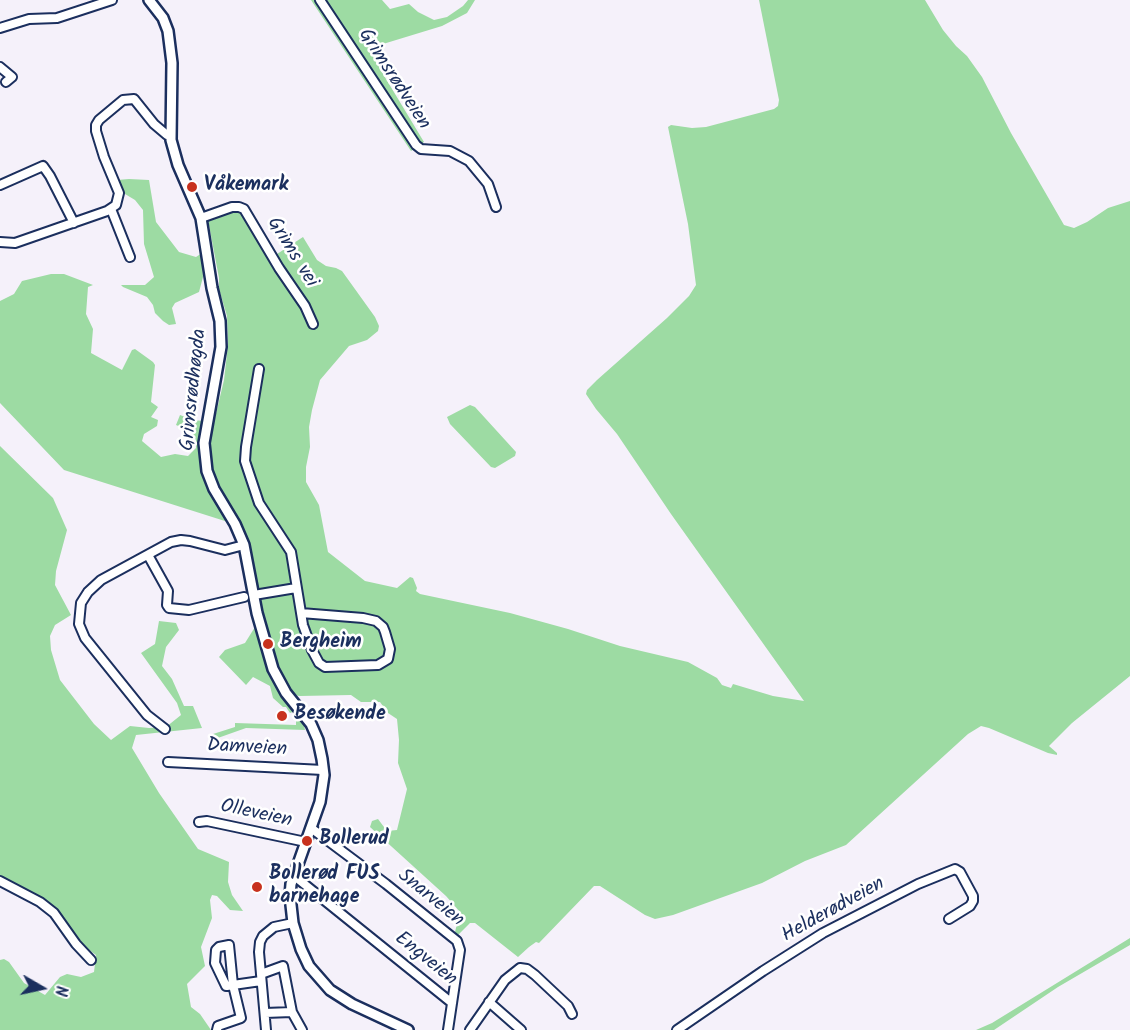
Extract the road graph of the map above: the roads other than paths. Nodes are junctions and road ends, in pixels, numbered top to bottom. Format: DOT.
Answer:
graph roads {
  1 [pos="112,0"];
  2 [pos="149,0"];
  3 [pos="320,0"];
  4 [pos="0,28"];
  5 [pos="0,67"];
  6 [pos="6,82"];
  7 [pos="170,135"];
  8 [pos="0,184"];
  9 [pos="496,207"];
  10 [pos="111,209"];
  11 [pos="201,218"];
  12 [pos="74,223"];
  13 [pos="1,239"];
  14 [pos="130,256"];
  15 [pos="313,324"];
  16 [pos="259,369"];
  17 [pos="244,545"];
  18 [pos="148,555"];
  19 [pos="296,588"];
  20 [pos="249,596"];
  21 [pos="301,613"];
  22 [pos="165,729"];
  23 [pos="168,762"];
  24 [pos="323,770"];
  25 [pos="199,822"];
  26 [pos="311,828"];
  27 [pos="306,842"];
  28 [pos="293,875"];
  29 [pos="0,881"];
  30 [pos="949,919"];
  31 [pos="292,923"];
  32 [pos="92,960"];
  33 [pos="261,978"];
  34 [pos="234,985"];
  35 [pos="452,1002"];
  36 [pos="489,1002"];
  37 [pos="292,1012"];
  38 [pos="265,1014"];
  39 [pos="572,1014"];
  40 [pos="217,1030"];
  41 [pos="266,1030"];
  42 [pos="302,1030"];
  43 [pos="408,1030"];
  44 [pos="448,1030"];
  45 [pos="470,1030"];
  46 [pos="521,1030"];
  47 [pos="677,1030"];
  1 -- 4 [label="street"];
  2 -- 7 [label="main road, Grimsrødhøgda"];
  3 -- 9 [label="street, Grimsrødveien"];
  5 -- 6 [label="street"];
  7 -- 10 [label="street"];
  7 -- 11 [label="main road, Grimsrødhøgda"];
  8 -- 12 [label="street"];
  10 -- 12 [label="street"];
  10 -- 14 [label="street"];
  11 -- 15 [label="street, Grims vei"];
  11 -- 17 [label="main road, Grimsrødhøgda"];
  12 -- 13 [label="street"];
  16 -- 19 [label="street"];
  17 -- 18 [label="street"];
  17 -- 20 [label="main road, Grimsrødhøgda"];
  18 -- 20 [label="street"];
  18 -- 22 [label="street"];
  19 -- 20 [label="street"];
  19 -- 21 [label="street"];
  20 -- 24 [label="main road, Grimsrødhøgda"];
  21 -- 21 [label="street"];
  23 -- 24 [label="street, Damveien"];
  24 -- 26 [label="main road, Grimsrødhøgda"];
  25 -- 27 [label="street, Olleveien"];
  26 -- 27 [label="main road, Grimsrødhøgda"];
  26 -- 35 [label="street, Snarveien"];
  27 -- 28 [label="main road, Grimsrødhøgda"];
  28 -- 31 [label="main road, Grimsrødhøgda"];
  28 -- 35 [label="street, Engveien"];
  29 -- 32 [label="street"];
  30 -- 47 [label="street, Helderødveien"];
  31 -- 33 [label="street"];
  31 -- 43 [label="main road, Grimsrødhøgda"];
  33 -- 34 [label="street"];
  33 -- 37 [label="street"];
  33 -- 38 [label="street"];
  34 -- 34 [label="street"];
  34 -- 40 [label="street"];
  35 -- 44 [label="street, Snarveien"];
  36 -- 39 [label="street"];
  36 -- 45 [label="street"];
  36 -- 46 [label="street"];
  37 -- 38 [label="street"];
  37 -- 42 [label="street"];
  38 -- 41 [label="street"];
}
